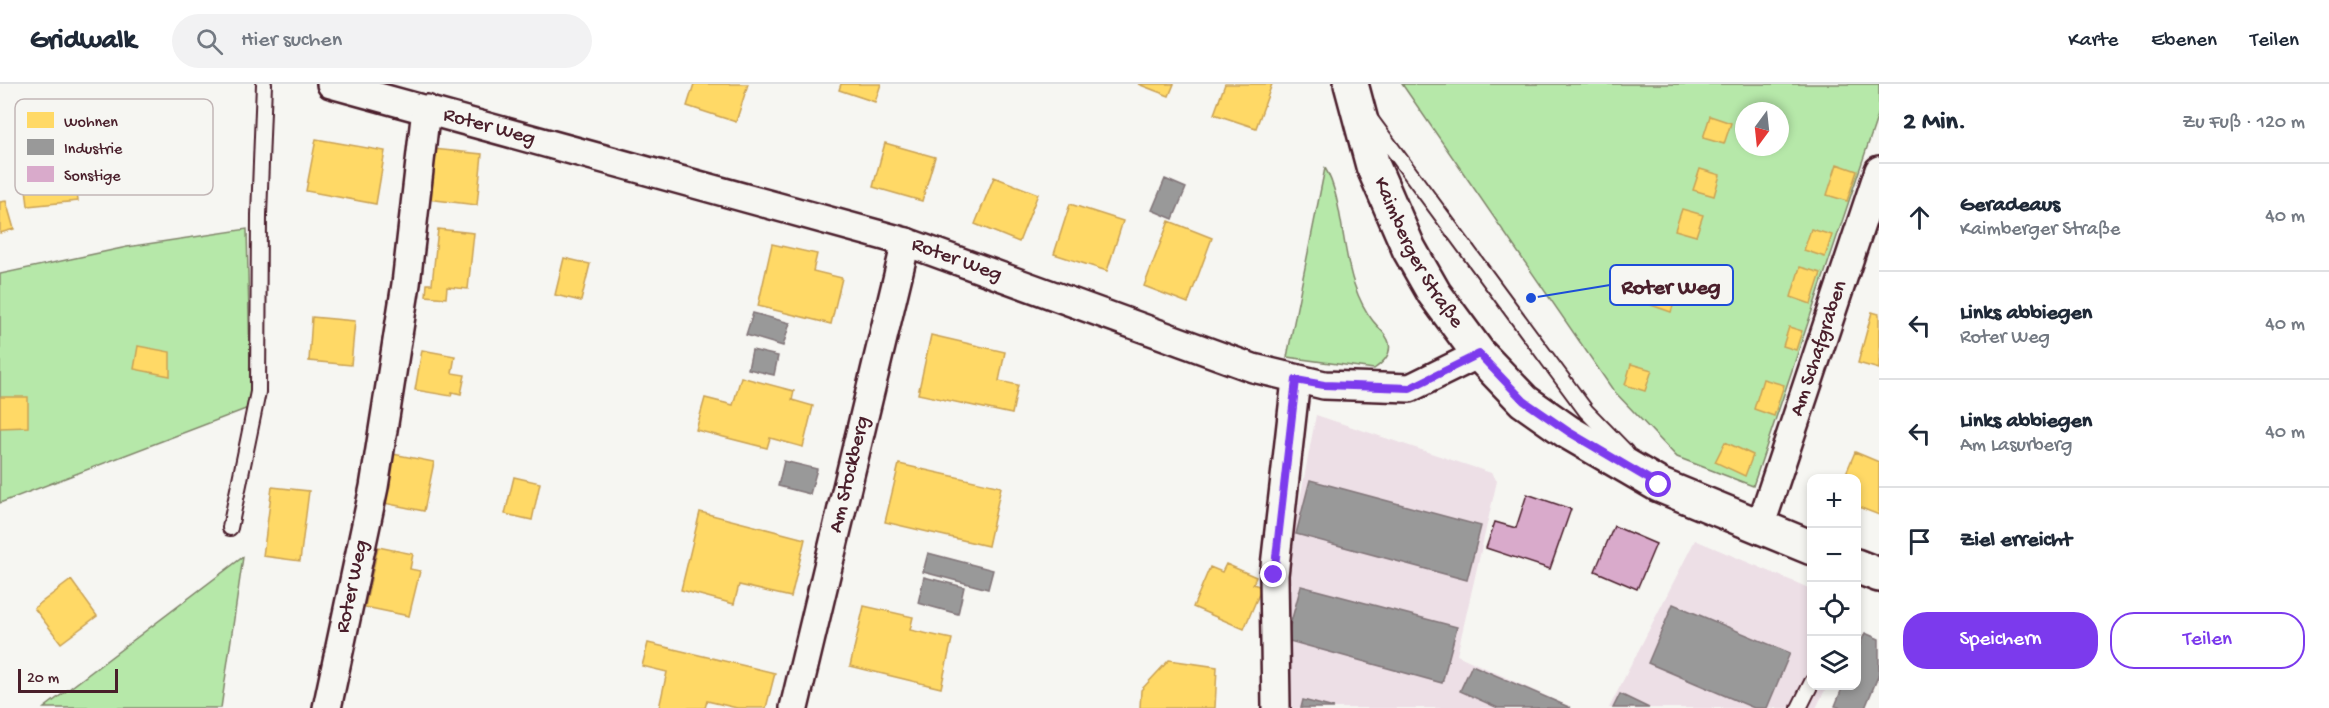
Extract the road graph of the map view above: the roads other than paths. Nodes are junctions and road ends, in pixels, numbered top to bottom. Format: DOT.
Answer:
graph roads {
  1 [pos="264,84"];
  2 [pos="331,84"];
  3 [pos="1353,91"];
  4 [pos="426,109"];
  5 [pos="1879,170"];
  6 [pos="1872,219"];
  7 [pos="906,242"];
  8 [pos="1479,354"];
  9 [pos="1296,380"];
  10 [pos="1659,485"];
  11 [pos="1760,527"];
  12 [pos="230,528"];
  13 [pos="1807,546"];
  14 [pos="1808,690"];
  15 [pos="327,708"];
  16 [pos="794,708"];
  17 [pos="1276,708"];
  18 [pos="1799,708"];
  1 -- 12 [label="lane"];
  2 -- 4 [label="street, Roter Weg"];
  3 -- 8 [label="main road, Kaimberger Straße"];
  3 -- 10 [label="lane"];
  4 -- 7 [label="street, Roter Weg"];
  4 -- 15 [label="street, Roter Weg"];
  5 -- 6 [label="street, Am Schafgraben"];
  6 -- 11 [label="street, Am Schafgraben"];
  7 -- 9 [label="street, Roter Weg"];
  7 -- 16 [label="street, Am Stockberg"];
  8 -- 9 [label="street, Roter Weg"];
  8 -- 10 [label="main road, Kaimberger Straße"];
  9 -- 17 [label="street"];
  10 -- 11 [label="main road, Kaimberger Straße"];
  11 -- 13 [label="main road, Kaimberger Straße"];
  14 -- 18 [label="lane"];
}
